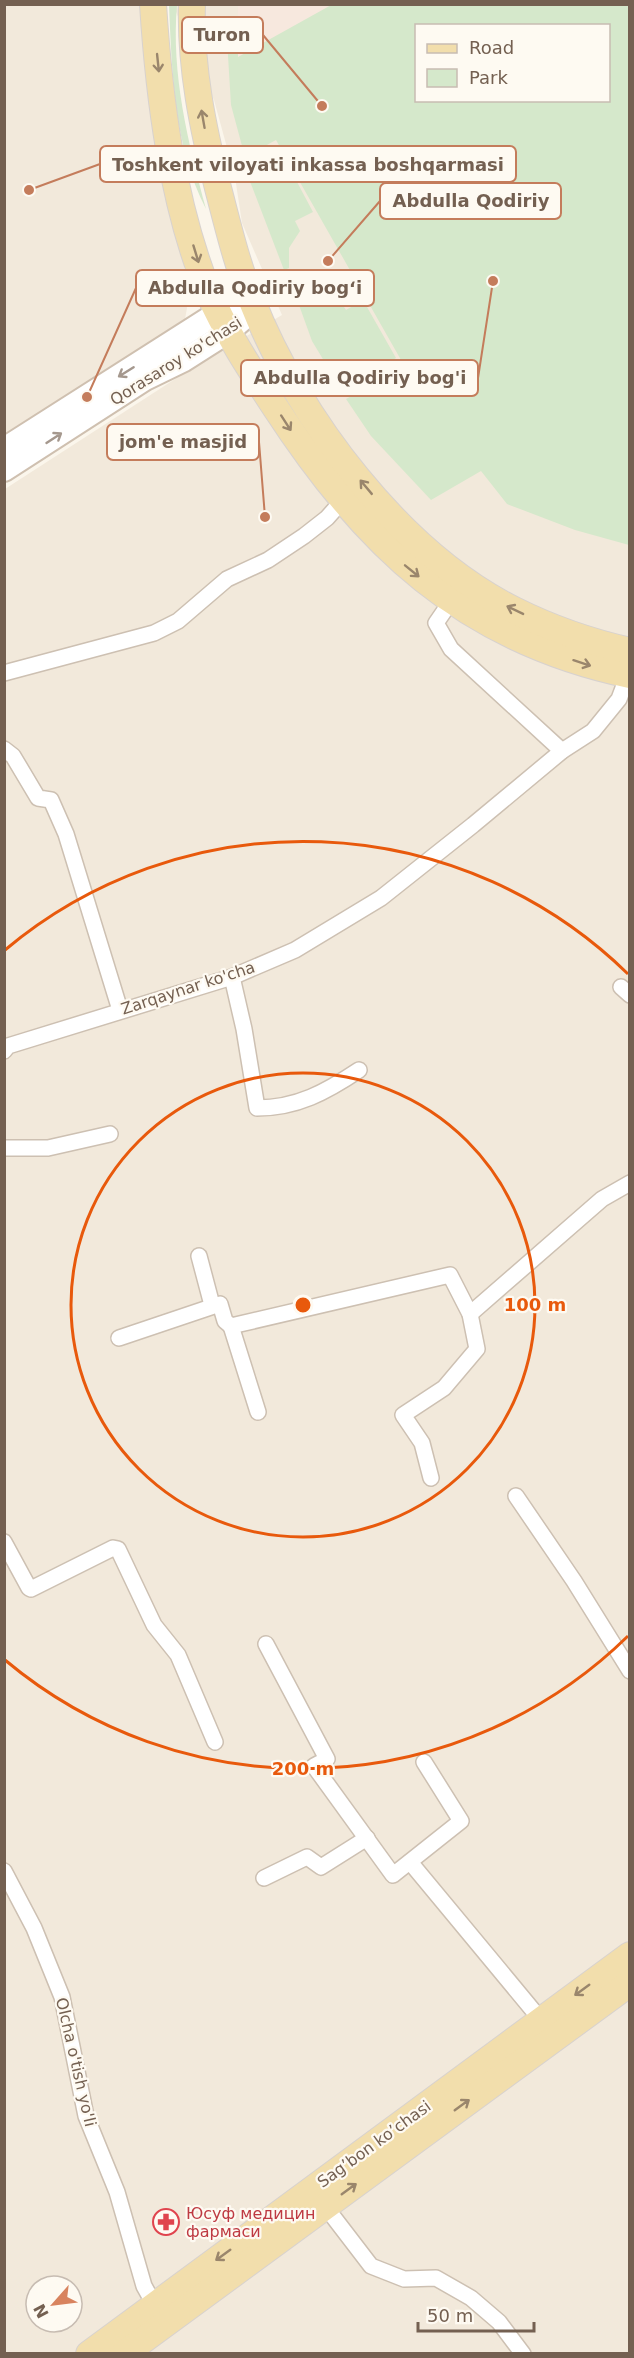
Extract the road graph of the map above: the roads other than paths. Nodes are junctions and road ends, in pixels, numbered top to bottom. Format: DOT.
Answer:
graph roads {
  1 [pos="153,4"];
  2 [pos="192,4"];
  3 [pos="253,305"];
  4 [pos="223,322"];
  5 [pos="4,449"];
  6 [pos="4,470"];
  7 [pos="343,500"];
  8 [pos="458,590"];
  9 [pos="629,667"];
  10 [pos="4,674"];
  11 [pos="4,749"];
  12 [pos="562,751"];
  13 [pos="232,976"];
  14 [pos="120,1010"];
  15 [pos="4,1051"];
  16 [pos="359,1070"];
  17 [pos="110,1134"];
  18 [pos="4,1148"];
  19 [pos="630,1183"];
  20 [pos="199,1256"];
  21 [pos="212,1305"];
  22 [pos="470,1314"];
  23 [pos="231,1326"];
  24 [pos="120,1338"];
  25 [pos="258,1412"];
  26 [pos="431,1478"];
  27 [pos="516,1496"];
  28 [pos="4,1542"];
  29 [pos="266,1644"];
  30 [pos="630,1671"];
  31 [pos="215,1742"];
  32 [pos="424,1762"];
  33 [pos="367,1838"];
  34 [pos="410,1862"];
  35 [pos="4,1871"];
  36 [pos="264,1878"];
  37 [pos="630,1955"];
  38 [pos="630,1983"];
  39 [pos="541,2020"];
  40 [pos="311,2208"];
  41 [pos="160,2314"];
  42 [pos="89,2354"];
  43 [pos="124,2354"];
  44 [pos="523,2354"];
  1 -- 4 [label="main road, one-way"];
  3 -- 2 [label="main road, one-way"];
  3 -- 4 [label="main road, Qorasaroy ko'chasi"];
  8 -- 3 [label="main road, one-way"];
  4 -- 5 [label="main road, Qorasaroy ko'chasi, one-way"];
  6 -- 4 [label="main road, Qorasaroy ko'chasi, one-way"];
  4 -- 7 [label="main road, one-way"];
  7 -- 8 [label="main road, one-way"];
  7 -- 10 [label="street"];
  8 -- 9 [label="main road"];
  8 -- 12 [label="street"];
  9 -- 12 [label="street, Zarqaynar ko'cha"];
  11 -- 14 [label="street"];
  12 -- 13 [label="street, Zarqaynar ko'cha"];
  13 -- 14 [label="street, Zarqaynar ko'cha"];
  13 -- 16 [label="street"];
  14 -- 15 [label="street, Zarqaynar ko'cha"];
  17 -- 18 [label="street"];
  19 -- 22 [label="street"];
  20 -- 21 [label="street"];
  21 -- 23 [label="street"];
  21 -- 24 [label="street"];
  22 -- 23 [label="street"];
  22 -- 26 [label="street"];
  23 -- 25 [label="street"];
  27 -- 30 [label="street"];
  28 -- 31 [label="street"];
  29 -- 33 [label="street"];
  32 -- 34 [label="street"];
  33 -- 34 [label="street"];
  33 -- 36 [label="street"];
  34 -- 39 [label="street"];
  35 -- 41 [label="street, Olcha o'tish yo'li"];
  37 -- 39 [label="main road, Sag’bon ko’chasi, one-way"];
  40 -- 38 [label="main road, Sag’bon ko’chasi, one-way"];
  39 -- 40 [label="main road, Sag’bon ko’chasi"];
  40 -- 41 [label="main road, Sag’bon ko’chasi"];
  40 -- 44 [label="street"];
  41 -- 42 [label="main road, Sag’bon ko’chasi"];
  41 -- 43 [label="main road, Sag’bon ko’chasi"];
}
